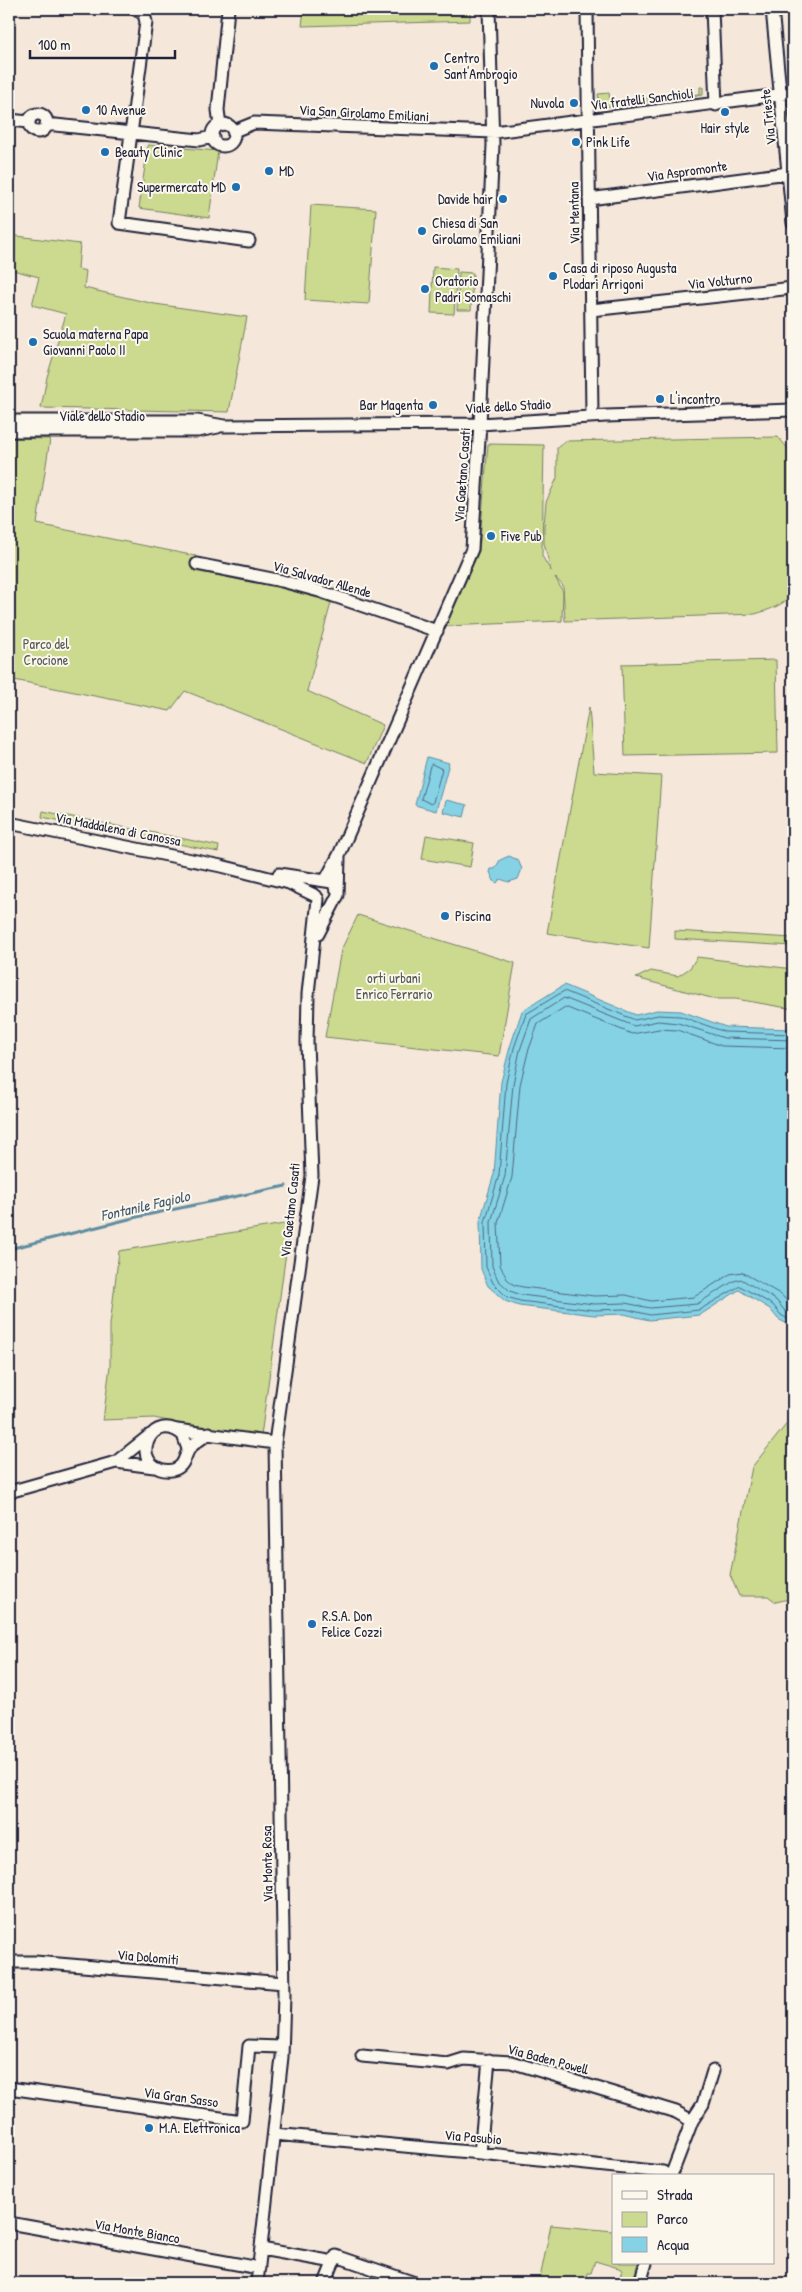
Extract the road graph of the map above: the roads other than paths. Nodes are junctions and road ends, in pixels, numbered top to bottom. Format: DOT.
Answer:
graph roads {
  1 [pos="135,9"];
  2 [pos="228,9"];
  3 [pos="489,9"];
  4 [pos="586,9"];
  5 [pos="712,9"];
  6 [pos="772,9"];
  7 [pos="793,94"];
  8 [pos="781,95"];
  9 [pos="716,105"];
  10 [pos="9,120"];
  11 [pos="588,121"];
  12 [pos="220,125"];
  13 [pos="234,131"];
  14 [pos="494,132"];
  15 [pos="132,134"];
  16 [pos="213,137"];
  17 [pos="788,173"];
  18 [pos="589,199"];
  19 [pos="793,223"];
  20 [pos="249,241"];
  21 [pos="793,288"];
  22 [pos="591,310"];
  23 [pos="793,410"];
  24 [pos="592,416"];
  25 [pos="9,421"];
  26 [pos="480,424"];
  27 [pos="224,426"];
  28 [pos="9,432"];
  29 [pos="197,564"];
  30 [pos="437,631"];
  31 [pos="9,823"];
  32 [pos="340,855"];
  33 [pos="221,866"];
  34 [pos="324,881"];
  35 [pos="336,896"];
  36 [pos="317,898"];
  37 [pos="312,949"];
  38 [pos="177,1430"];
  39 [pos="209,1433"];
  40 [pos="151,1434"];
  41 [pos="276,1442"];
  42 [pos="188,1449"];
  43 [pos="116,1462"];
  44 [pos="154,1466"];
  45 [pos="9,1492"];
  46 [pos="9,1962"];
  47 [pos="284,1983"];
  48 [pos="282,2047"];
  49 [pos="362,2056"];
  50 [pos="489,2060"];
  51 [pos="713,2071"];
  52 [pos="9,2088"];
  53 [pos="692,2120"];
  54 [pos="274,2134"];
  55 [pos="480,2152"];
  56 [pos="666,2174"];
  57 [pos="671,2174"];
  58 [pos="9,2223"];
  59 [pos="261,2249"];
  60 [pos="334,2262"];
  61 [pos="646,2264"];
  62 [pos="259,2268"];
  63 [pos="257,2283"];
  64 [pos="325,2283"];
  65 [pos="415,2283"];
  66 [pos="640,2283"];
  1 -- 15 [label="street"];
  2 -- 12 [label="street"];
  3 -- 14 [label="street, Via Gaetano Casati"];
  4 -- 11 [label="street, Via Mentana"];
  5 -- 9 [label="street"];
  6 -- 8 [label="street, Via Trieste"];
  7 -- 8 [label="street, Via fratelli Sanchioli"];
  8 -- 9 [label="street, Via fratelli Sanchioli"];
  8 -- 17 [label="street, Via Trieste"];
  9 -- 11 [label="street, Via fratelli Sanchioli"];
  10 -- 15 [label="street, Via San Girolamo Emiliani"];
  11 -- 14 [label="street, Via fratelli Sanchioli"];
  11 -- 18 [label="street, Via Mentana"];
  12 -- 13 [label="street"];
  12 -- 16 [label="street"];
  13 -- 14 [label="street, Via San Girolamo Emiliani"];
  13 -- 16 [label="street, Via San Girolamo Emiliani"];
  14 -- 26 [label="street, Via Gaetano Casati"];
  15 -- 16 [label="street, Via San Girolamo Emiliani"];
  15 -- 20 [label="street"];
  17 -- 18 [label="street, Via Aspromonte"];
  17 -- 19 [label="street, Via Trieste"];
  18 -- 22 [label="street, Via Mentana"];
  21 -- 22 [label="street, Via Volturno"];
  22 -- 24 [label="street, Via Mentana"];
  23 -- 24 [label="street, Viale dello Stadio"];
  24 -- 26 [label="street, Viale dello Stadio"];
  25 -- 27 [label="street, Viale dello Stadio"];
  26 -- 27 [label="street, Viale dello Stadio"];
  26 -- 30 [label="street, Via Gaetano Casati"];
  27 -- 28 [label="street, Viale dello Stadio"];
  29 -- 30 [label="street, Via Salvador Allende"];
  30 -- 32 [label="street, Via Gaetano Casati"];
  31 -- 33 [label="street, Via Maddalena di Canossa"];
  32 -- 34 [label="street, Via Gaetano Casati"];
  32 -- 35 [label="street, Via Gaetano Casati"];
  33 -- 34 [label="street, Via Maddalena di Canossa"];
  33 -- 36 [label="street, Via Maddalena di Canossa"];
  34 -- 35 [label="street"];
  34 -- 36 [label="street, Via Gaetano Casati"];
  35 -- 36 [label="street"];
  35 -- 37 [label="street, Via Gaetano Casati"];
  36 -- 37 [label="street, Via Gaetano Casati"];
  37 -- 41 [label="street, Via Gaetano Casati"];
  38 -- 39 [label="street"];
  38 -- 40 [label="street"];
  38 -- 42 [label="street"];
  39 -- 41 [label="street"];
  39 -- 42 [label="street"];
  40 -- 43 [label="street"];
  40 -- 44 [label="street"];
  41 -- 47 [label="street, Via Monte Rosa"];
  42 -- 44 [label="street"];
  43 -- 44 [label="street"];
  43 -- 45 [label="street"];
  46 -- 47 [label="street, Via Dolomiti"];
  47 -- 48 [label="street, Via Monte Rosa"];
  48 -- 52 [label="street, Via Gran Sasso"];
  48 -- 54 [label="street, Via Monte Rosa"];
  49 -- 50 [label="street, Via Baden Powell"];
  50 -- 53 [label="street, Via Baden Powell"];
  50 -- 55 [label="street"];
  51 -- 53 [label="street"];
  53 -- 57 [label="street"];
  54 -- 55 [label="street, Via Pasubio"];
  54 -- 59 [label="street, Via Monte Rosa"];
  55 -- 56 [label="street, Via Pasubio"];
  58 -- 62 [label="street, Via Monte Bianco"];
  59 -- 60 [label="street"];
  59 -- 62 [label="street, Via Monte Rosa"];
  60 -- 64 [label="street"];
  60 -- 65 [label="street"];
  61 -- 66 [label="street"];
  62 -- 63 [label="street, Via Monte Rosa"];
}
